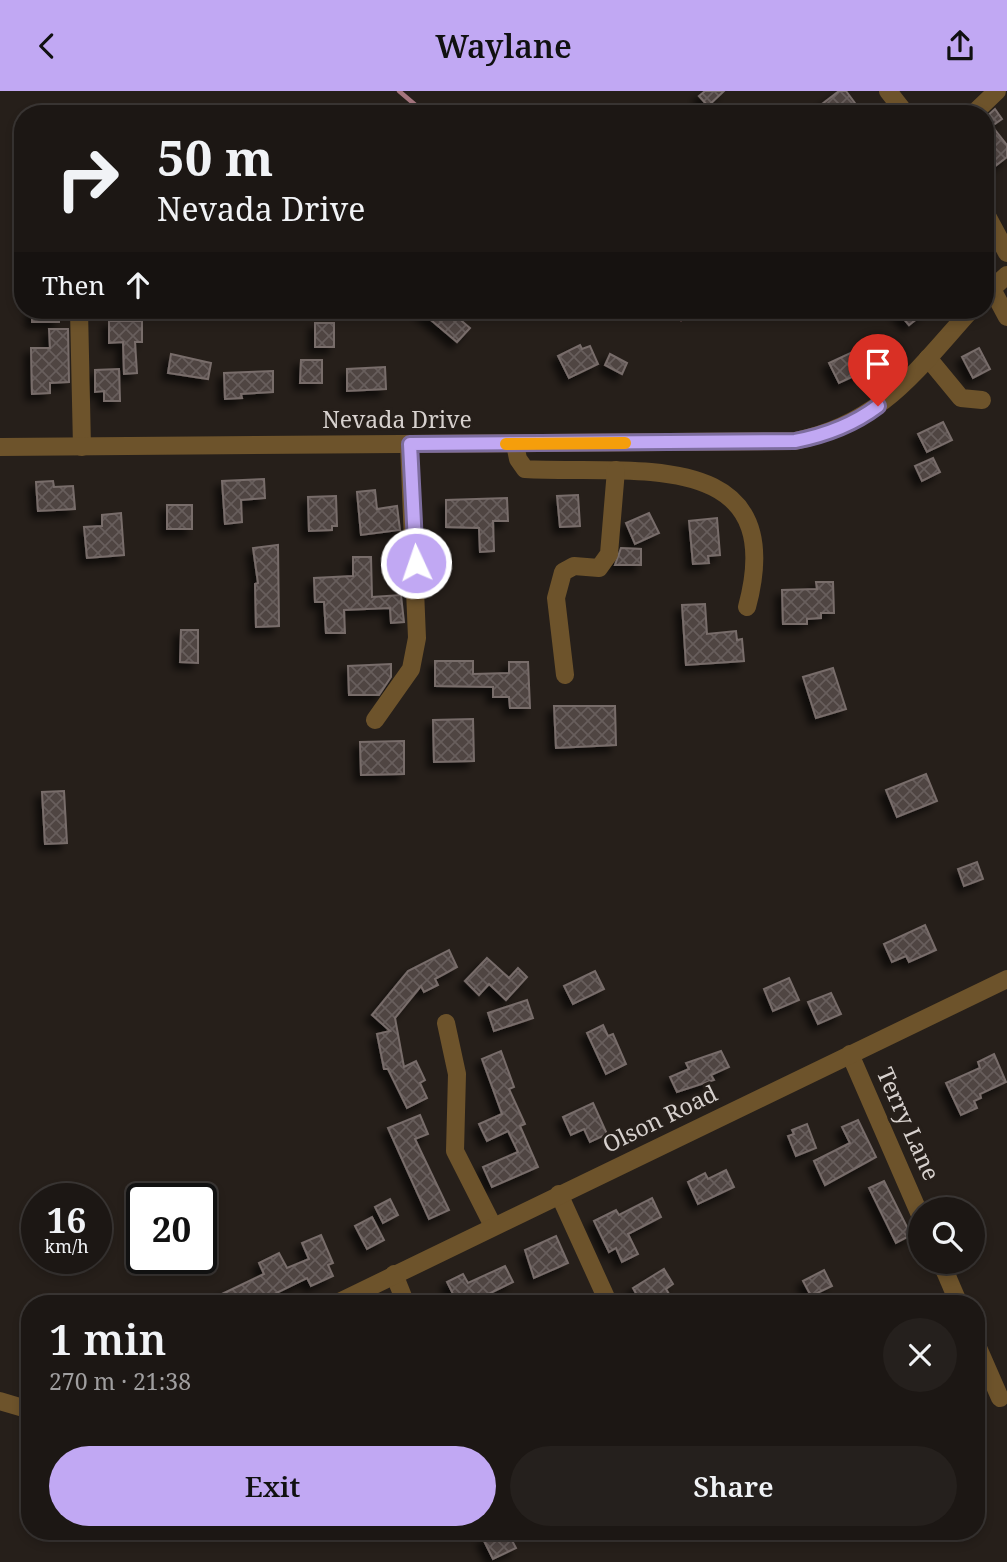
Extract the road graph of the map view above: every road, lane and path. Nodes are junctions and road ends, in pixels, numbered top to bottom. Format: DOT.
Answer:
graph roads {
  1 [pos="888,91"];
  2 [pos="997,91"];
  3 [pos="899,105"];
  4 [pos="982,105"];
  5 [pos="994,229"];
  6 [pos="1007,253"];
  7 [pos="994,300"];
  8 [pos="1007,317"];
  9 [pos="79,319"];
  10 [pos="963,319"];
  11 [pos="928,358"];
  12 [pos="982,400"];
  13 [pos="410,444"];
  14 [pos="515,444"];
  15 [pos="0,447"];
  16 [pos="82,447"];
  17 [pos="616,470"];
  18 [pos="747,607"];
  19 [pos="565,675"];
  20 [pos="375,720"];
  21 [pos="1007,979"];
  22 [pos="446,1023"];
  23 [pos="850,1054"];
  24 [pos="559,1194"];
  25 [pos="912,1197"];
  26 [pos="493,1226"];
  27 [pos="394,1274"];
  28 [pos="946,1274"];
  29 [pos="353,1295"];
  30 [pos="402,1295"];
  31 [pos="605,1295"];
  32 [pos="955,1295"];
  33 [pos="985,1364"];
  34 [pos="1000,1398"];
  35 [pos="0,1401"];
  36 [pos="21,1407"];
  1 -- 3 [label="street"];
  2 -- 4 [label="street"];
  5 -- 6 [label="street"];
  7 -- 8 [label="street"];
  9 -- 16 [label="street"];
  10 -- 11 [label="street"];
  11 -- 12 [label="street"];
  11 -- 14 [label="street, Nevada Drive"];
  13 -- 14 [label="street, Nevada Drive"];
  13 -- 16 [label="street, Nevada Drive"];
  13 -- 20 [label="street"];
  14 -- 17 [label="street"];
  15 -- 16 [label="street, Nevada Drive"];
  17 -- 18 [label="street"];
  17 -- 19 [label="street"];
  21 -- 23 [label="street, Olson Road"];
  22 -- 26 [label="street"];
  23 -- 24 [label="street, Olson Road"];
  23 -- 25 [label="street, Terry Lane"];
  24 -- 26 [label="street, Olson Road"];
  24 -- 31 [label="street"];
  26 -- 27 [label="street, Olson Road"];
  27 -- 29 [label="street, Olson Road"];
  27 -- 30 [label="street"];
  28 -- 32 [label="street"];
  33 -- 34 [label="street"];
  35 -- 36 [label="street"];
}
